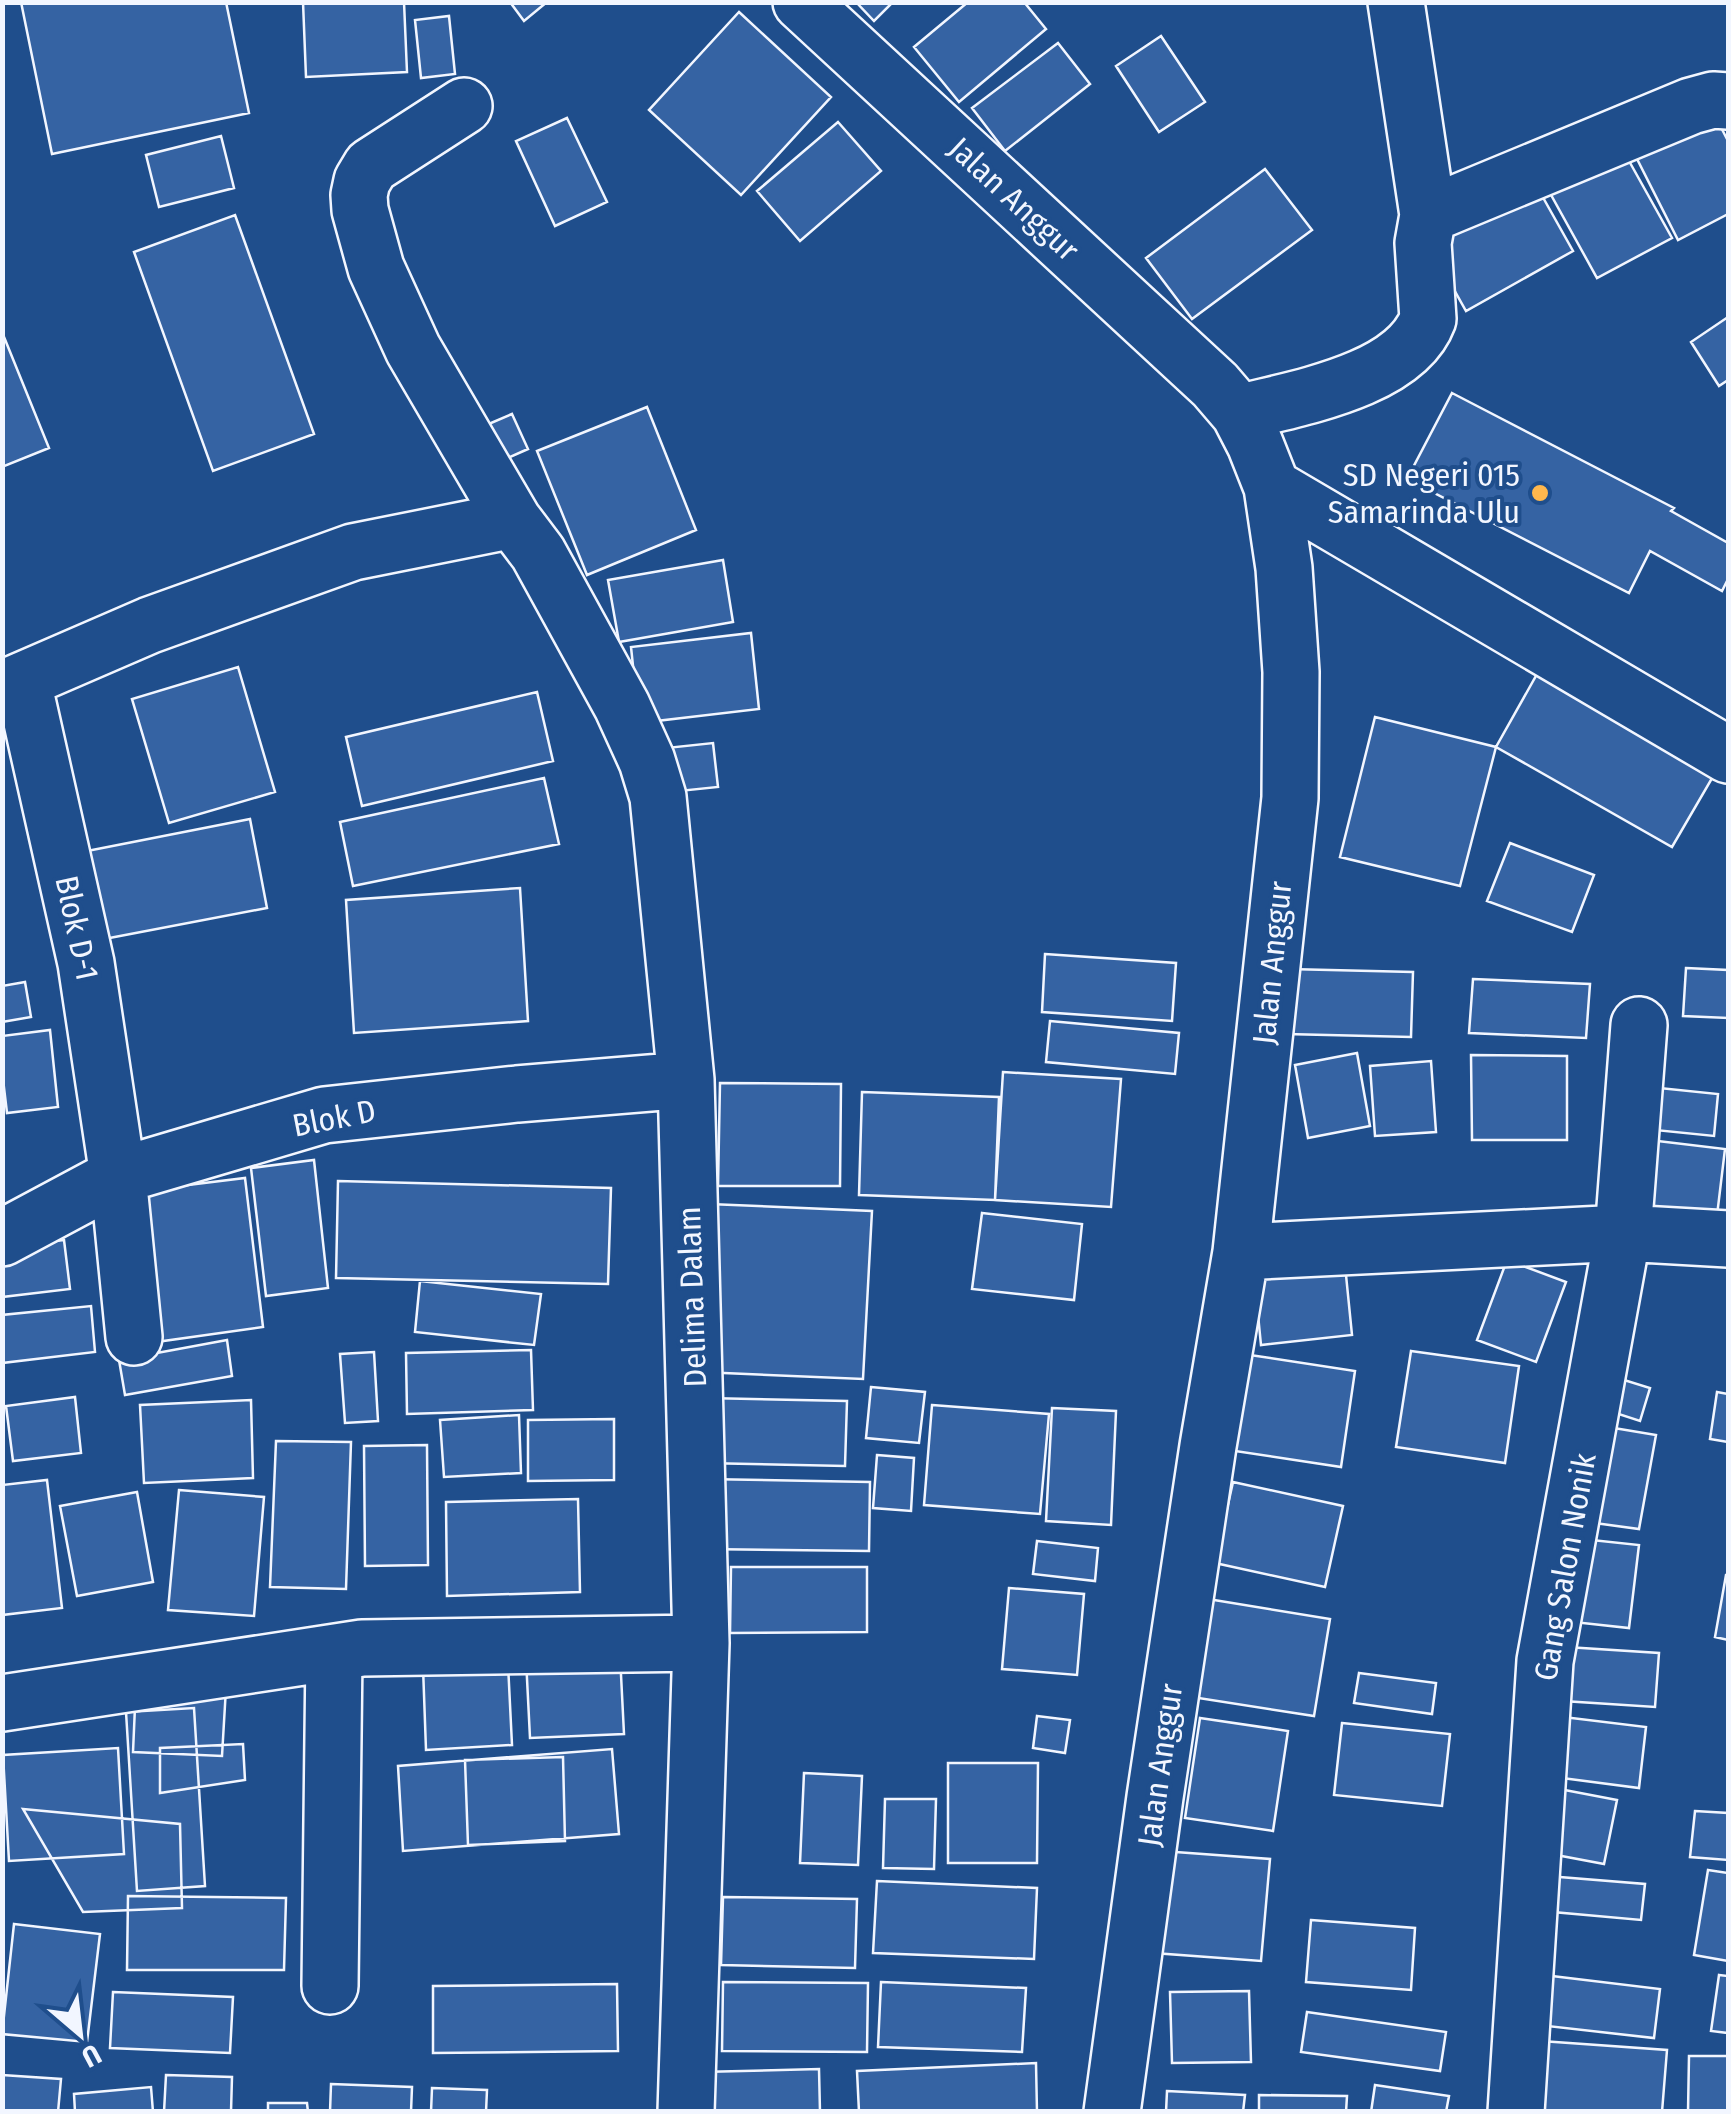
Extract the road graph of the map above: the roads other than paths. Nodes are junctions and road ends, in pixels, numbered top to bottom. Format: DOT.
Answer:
graph roads {
  1 [pos="801,2"];
  2 [pos="1396,2"];
  3 [pos="1728,101"];
  4 [pos="464,106"];
  5 [pos="1428,215"];
  6 [pos="1239,413"];
  7 [pos="1272,486"];
  8 [pos="513,520"];
  9 [pos="13,685"];
  10 [pos="1728,756"];
  11 [pos="1640,1025"];
  12 [pos="686,1080"];
  13 [pos="118,1176"];
  14 [pos="1623,1233"];
  15 [pos="2,1238"];
  16 [pos="1728,1239"];
  17 [pos="1242,1252"];
  18 [pos="134,1337"];
  19 [pos="701,1643"];
  20 [pos="334,1652"];
  21 [pos="2,1703"];
  22 [pos="330,1986"];
  23 [pos="686,2112"];
  24 [pos="1112,2112"];
  25 [pos="1516,2112"];
  1 -- 6 [label="street, Jalan Anggur"];
  2 -- 5 [label="street"];
  3 -- 5 [label="street"];
  4 -- 8 [label="street, Delima Dalam"];
  5 -- 6 [label="street"];
  6 -- 7 [label="street, Jalan Anggur"];
  7 -- 10 [label="street"];
  7 -- 17 [label="street, Jalan Anggur"];
  8 -- 9 [label="street"];
  8 -- 12 [label="street, Delima Dalam"];
  9 -- 13 [label="street, Blok D-1"];
  11 -- 14 [label="street, Gang Salon Nonik"];
  12 -- 13 [label="street, Blok D"];
  12 -- 19 [label="street, Delima Dalam"];
  13 -- 15 [label="street, Blok D"];
  13 -- 18 [label="street, Blok D-1"];
  14 -- 16 [label="street"];
  14 -- 17 [label="street"];
  14 -- 25 [label="street, Gang Salon Nonik"];
  17 -- 24 [label="street, Jalan Anggur"];
  19 -- 20 [label="street"];
  19 -- 23 [label="street, Delima Dalam"];
  20 -- 21 [label="street"];
  20 -- 22 [label="street"];
}
